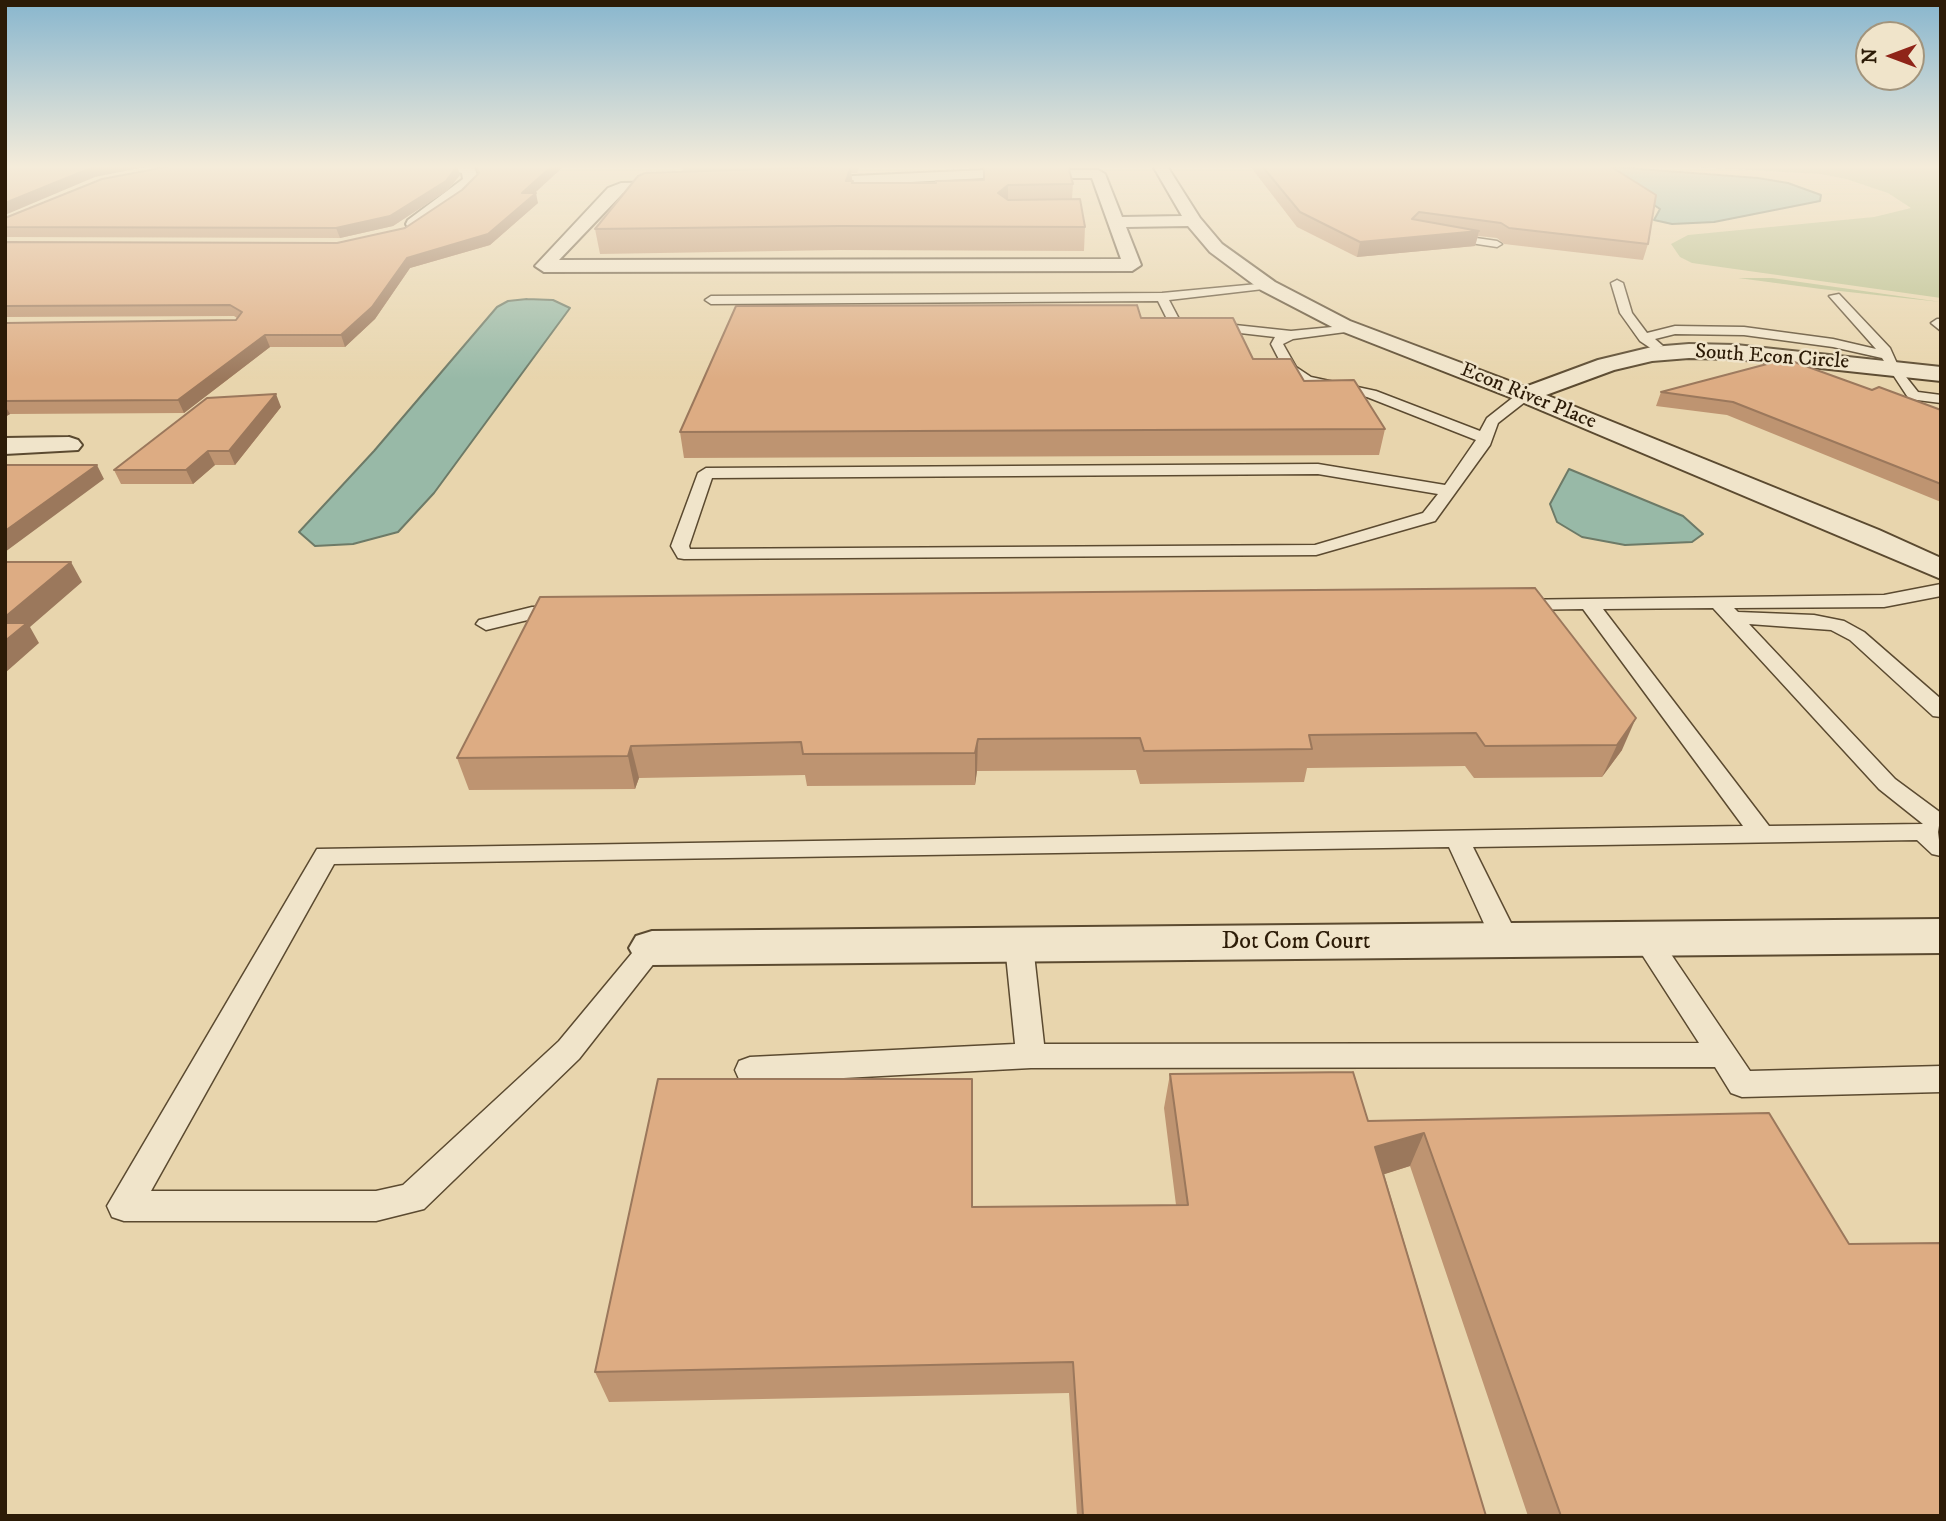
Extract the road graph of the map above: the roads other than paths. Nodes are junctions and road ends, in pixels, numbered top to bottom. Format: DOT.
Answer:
graph roads {
  1 [pos="571,237"];
  2 [pos="1119,237"];
  3 [pos="1206,237"];
  4 [pos="1449,237"];
  5 [pos="1497,244"];
  6 [pos="1617,283"];
  7 [pos="1268,286"];
  8 [pos="1835,296"];
  9 [pos="1162,297"];
  10 [pos="712,300"];
  11 [pos="1349,328"];
  12 [pos="1291,335"];
  13 [pos="1644,338"];
  14 [pos="1668,353"];
  15 [pos="1890,362"];
  16 [pos="1941,374"];
  17 [pos="1525,395"];
  18 [pos="1914,396"];
  19 [pos="1941,399"];
  20 [pos="1941,414"];
  21 [pos="1484,438"];
  22 [pos="69,445"];
  23 [pos="5,446"];
  24 [pos="1449,491"];
  25 [pos="1941,570"];
  26 [pos="1941,590"];
  27 [pos="1589,604"];
  28 [pos="1492,605"];
  29 [pos="1724,610"];
  30 [pos="587,612"];
  31 [pos="486,624"];
  32 [pos="1941,711"];
  33 [pos="1936,831"];
  34 [pos="1762,834"];
  35 [pos="1457,839"];
  36 [pos="1941,936"];
  37 [pos="1646,939"];
  38 [pos="1506,941"];
  39 [pos="1019,945"];
  40 [pos="652,948"];
  41 [pos="1723,1055"];
  42 [pos="1031,1056"];
  43 [pos="750,1070"];
  44 [pos="1941,1079"];
  1 -- 2 [label="street"];
  3 -- 7 [label="street, Econ River Place"];
  4 -- 5 [label="lane"];
  6 -- 13 [label="lane"];
  7 -- 9 [label="lane"];
  7 -- 11 [label="street, Econ River Place"];
  8 -- 15 [label="lane"];
  9 -- 10 [label="lane"];
  9 -- 12 [label="lane"];
  11 -- 12 [label="lane"];
  11 -- 17 [label="street, Econ River Place"];
  12 -- 21 [label="lane"];
  13 -- 14 [label="lane"];
  13 -- 15 [label="lane"];
  14 -- 15 [label="street, South Econ Circle"];
  14 -- 17 [label="street, South Econ Circle"];
  15 -- 16 [label="street, South Econ Circle"];
  15 -- 18 [label="lane"];
  17 -- 21 [label="lane"];
  17 -- 25 [label="street, Econ River Place"];
  18 -- 19 [label="lane"];
  18 -- 20 [label="lane"];
  21 -- 24 [label="lane"];
  22 -- 23 [label="street"];
  24 -- 24 [label="lane"];
  26 -- 29 [label="lane"];
  27 -- 28 [label="lane"];
  27 -- 29 [label="lane"];
  27 -- 34 [label="lane"];
  29 -- 32 [label="lane"];
  29 -- 33 [label="lane"];
  30 -- 31 [label="lane"];
  33 -- 34 [label="lane"];
  34 -- 35 [label="lane"];
  35 -- 38 [label="lane"];
  35 -- 40 [label="lane"];
  36 -- 37 [label="street, Dot Com Court"];
  37 -- 38 [label="street, Dot Com Court"];
  37 -- 41 [label="lane"];
  38 -- 39 [label="street, Dot Com Court"];
  39 -- 40 [label="street, Dot Com Court"];
  39 -- 42 [label="lane"];
  41 -- 42 [label="lane"];
  41 -- 44 [label="lane"];
  42 -- 43 [label="lane"];
}
